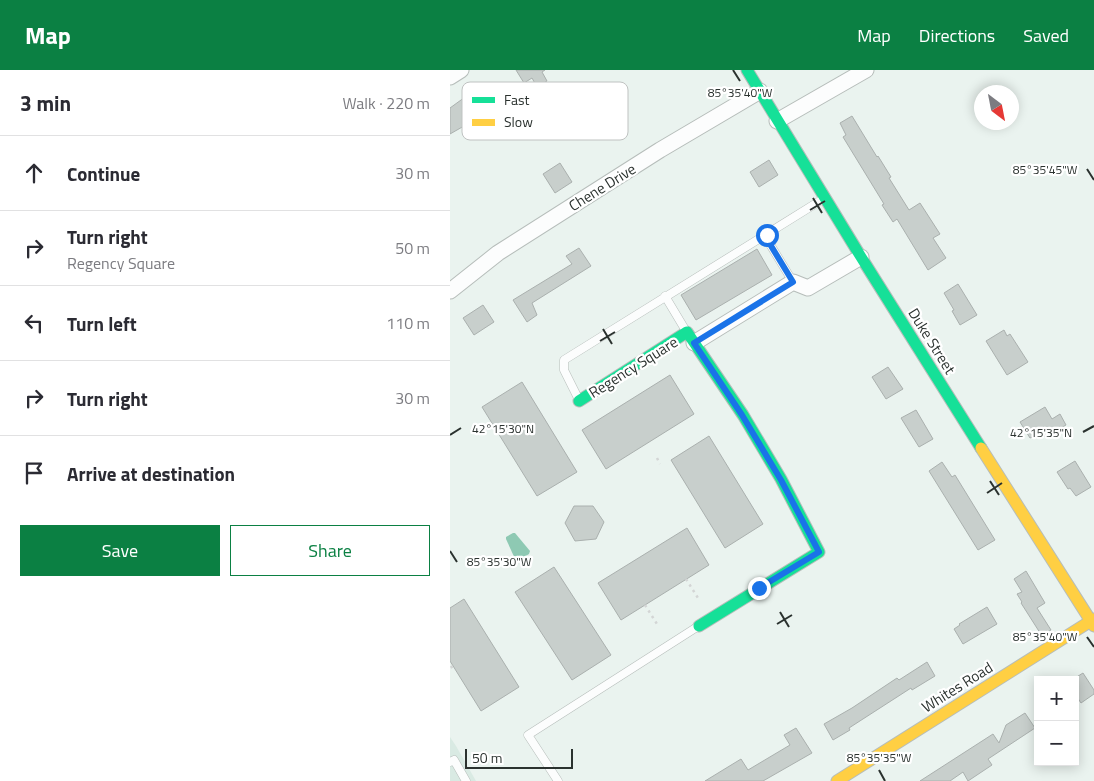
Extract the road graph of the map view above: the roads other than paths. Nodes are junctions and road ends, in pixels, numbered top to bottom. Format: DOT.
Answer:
graph roads {
  1 [pos="461,70"];
  2 [pos="747,70"];
  3 [pos="866,70"];
  4 [pos="450,77"];
  5 [pos="760,91"];
  6 [pos="777,121"];
  7 [pos="824,198"];
  8 [pos="765,236"];
  9 [pos="861,257"];
  10 [pos="793,282"];
  11 [pos="450,291"];
  12 [pos="664,296"];
  13 [pos="690,338"];
  14 [pos="579,401"];
  15 [pos="1093,622"];
  16 [pos="699,626"];
  17 [pos="450,762"];
  18 [pos="466,781"];
  19 [pos="558,781"];
  20 [pos="837,781"];
  1 -- 4 [label="street"];
  2 -- 5 [label="street, Duke Street"];
  3 -- 6 [label="street"];
  5 -- 6 [label="street, Duke Street"];
  5 -- 11 [label="street, Chene Drive"];
  6 -- 7 [label="street, Duke Street"];
  7 -- 8 [label="lane"];
  7 -- 9 [label="street, Duke Street"];
  8 -- 10 [label="lane"];
  8 -- 12 [label="lane"];
  9 -- 10 [label="street"];
  9 -- 15 [label="street, Duke Street"];
  10 -- 13 [label="street, Regency Square"];
  12 -- 13 [label="lane"];
  12 -- 14 [label="lane"];
  13 -- 14 [label="street, Regency Square"];
  13 -- 16 [label="street"];
  15 -- 20 [label="street, Whites Road"];
  16 -- 19 [label="lane"];
  17 -- 18 [label="lane"];
}
